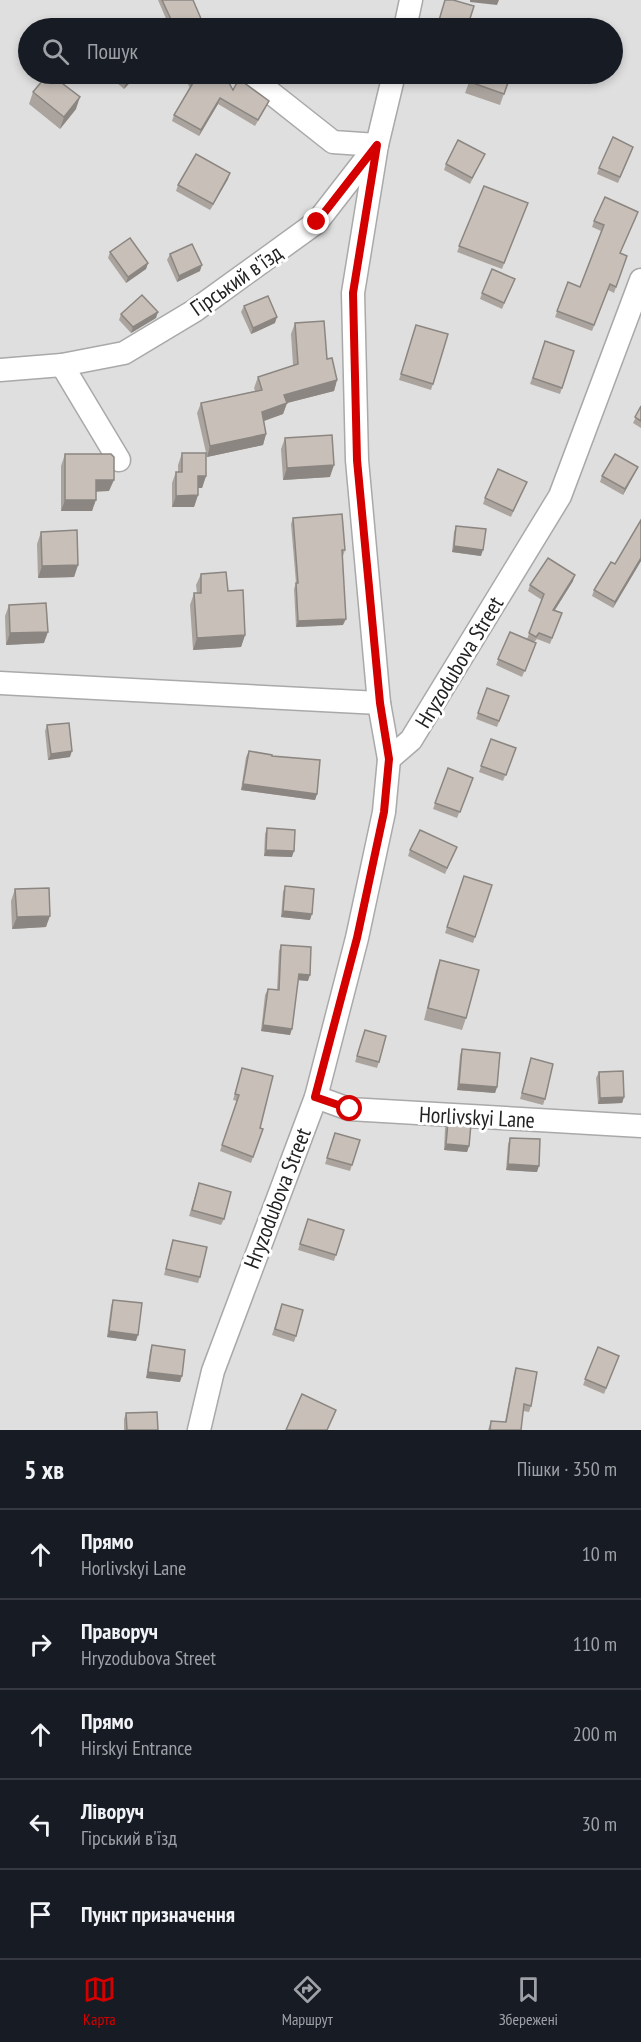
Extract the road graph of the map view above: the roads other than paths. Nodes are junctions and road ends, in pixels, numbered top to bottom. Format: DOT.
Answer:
graph roads {
  1 [pos="411,0"];
  2 [pos="407,18"];
  3 [pos="260,84"];
  4 [pos="392,84"];
  5 [pos="377,145"];
  6 [pos="641,280"];
  7 [pos="62,364"];
  8 [pos="0,370"];
  9 [pos="119,460"];
  10 [pos="0,684"];
  11 [pos="380,703"];
  12 [pos="389,759"];
  13 [pos="315,1097"];
  14 [pos="641,1126"];
  15 [pos="199,1430"];
  1 -- 2 [label="street"];
  3 -- 5 [label="street"];
  4 -- 5 [label="street"];
  5 -- 7 [label="street, Гірський в'їзд"];
  5 -- 11 [label="street"];
  6 -- 12 [label="street, Hryzodubova Street"];
  7 -- 8 [label="street, Гірський в'їзд"];
  7 -- 9 [label="street"];
  10 -- 11 [label="street"];
  11 -- 12 [label="street"];
  12 -- 13 [label="street, Hryzodubova Street"];
  13 -- 14 [label="street, Horlivskyi Lane"];
  13 -- 15 [label="street, Hryzodubova Street"];
}
